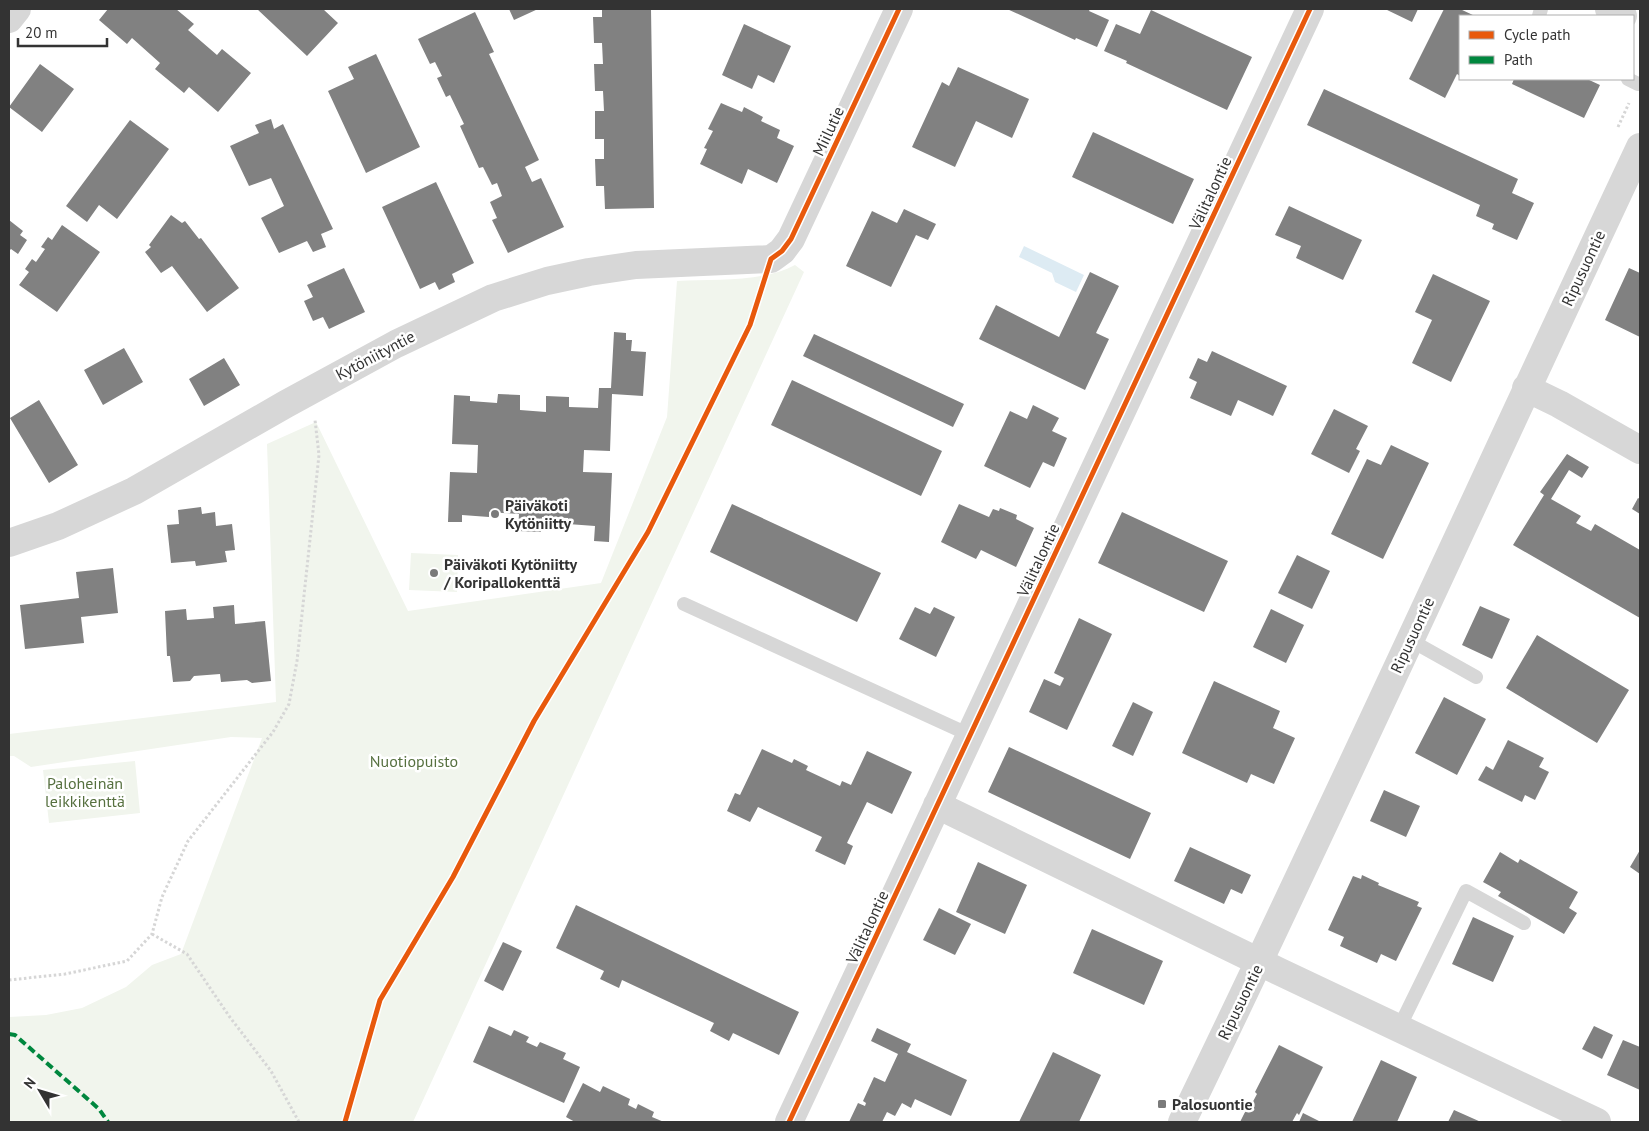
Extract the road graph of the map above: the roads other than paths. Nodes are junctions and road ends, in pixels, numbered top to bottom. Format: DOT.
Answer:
graph roads {
  1 [pos="16,9"];
  2 [pos="899,9"];
  3 [pos="1310,9"];
  4 [pos="1609,9"];
  5 [pos="1621,15"];
  6 [pos="9,19"];
  7 [pos="1640,147"];
  8 [pos="771,259"];
  9 [pos="1526,388"];
  10 [pos="1640,450"];
  11 [pos="9,543"];
  12 [pos="684,604"];
  13 [pos="1410,640"];
  14 [pos="1476,677"];
  15 [pos="970,734"];
  16 [pos="937,805"];
  17 [pos="1524,923"];
  18 [pos="1260,962"];
  19 [pos="1399,1028"];
  20 [pos="789,1122"];
  21 [pos="1182,1122"];
  22 [pos="1597,1122"];
  1 -- 6 [label="street"];
  2 -- 8 [label="street, Miilutie"];
  3 -- 15 [label="street, Välitalontie"];
  4 -- 5 [label="street"];
  7 -- 9 [label="street, Ripusuontie"];
  8 -- 11 [label="street, Kytöniityntie"];
  9 -- 10 [label="street"];
  9 -- 13 [label="street, Ripusuontie"];
  12 -- 15 [label="lane"];
  13 -- 14 [label="lane"];
  13 -- 18 [label="street, Ripusuontie"];
  15 -- 16 [label="street, Välitalontie"];
  16 -- 18 [label="street"];
  16 -- 20 [label="street, Välitalontie"];
  17 -- 19 [label="lane"];
  18 -- 19 [label="street"];
  18 -- 21 [label="street, Ripusuontie"];
  19 -- 22 [label="street"];
}
